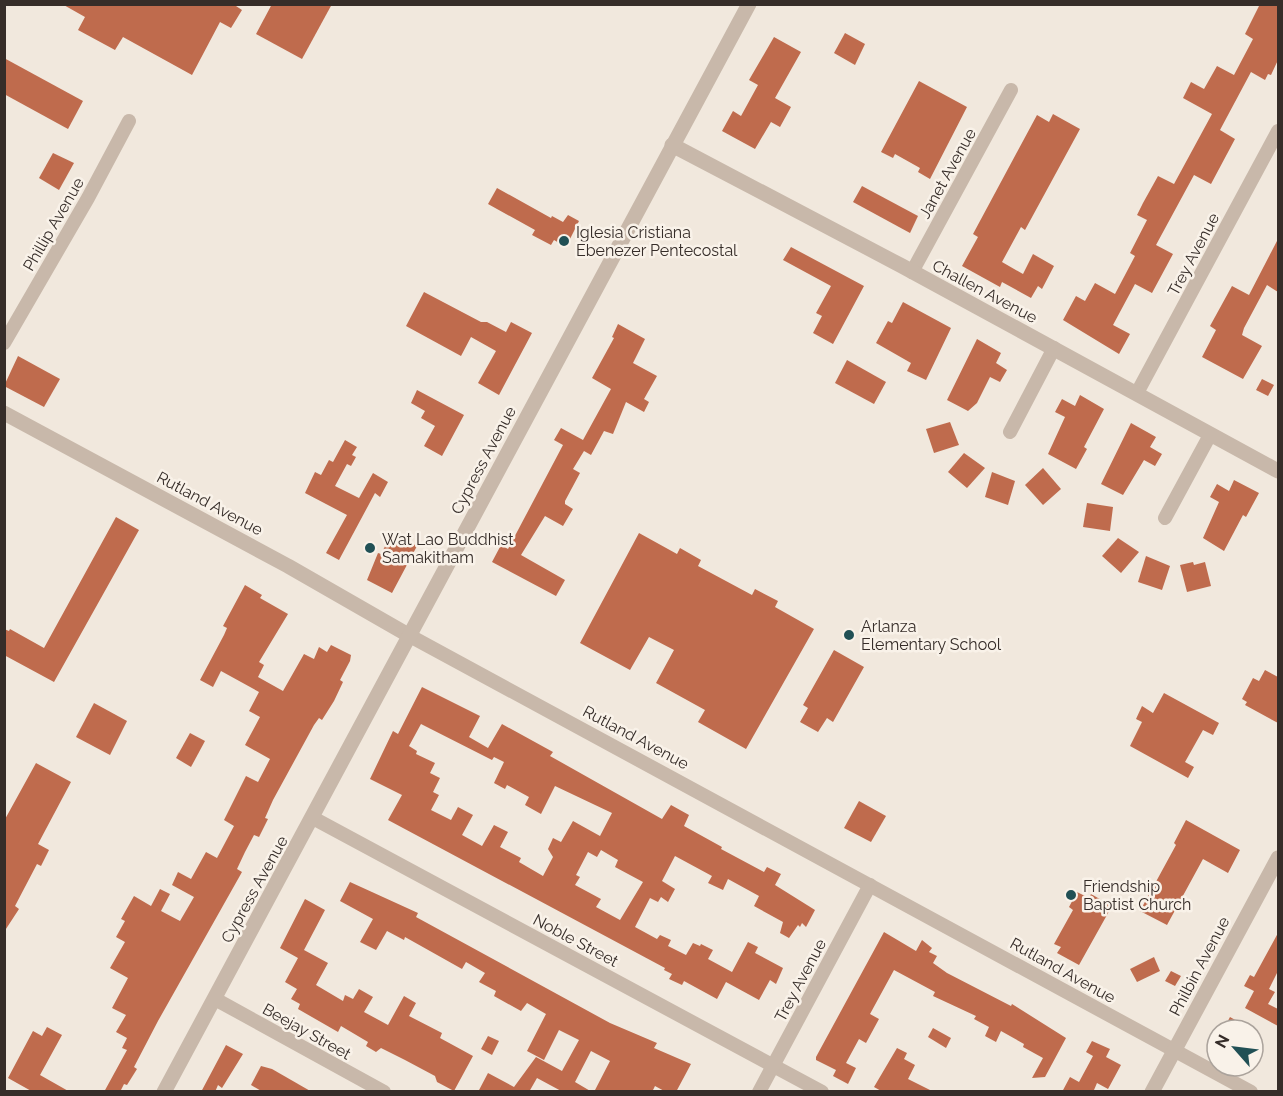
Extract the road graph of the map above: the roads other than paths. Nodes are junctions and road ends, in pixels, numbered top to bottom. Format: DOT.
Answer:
graph roads {
  1 [pos="749,4"];
  2 [pos="1011,90"];
  3 [pos="129,121"];
  4 [pos="1278,131"];
  5 [pos="672,145"];
  6 [pos="912,272"];
  7 [pos="4,343"];
  8 [pos="1054,348"];
  9 [pos="1137,393"];
  10 [pos="4,413"];
  11 [pos="1010,432"];
  12 [pos="1210,435"];
  13 [pos="1278,471"];
  14 [pos="1165,518"];
  15 [pos="410,636"];
  16 [pos="313,818"];
  17 [pos="1278,858"];
  18 [pos="870,885"];
  19 [pos="215,999"];
  20 [pos="1174,1051"];
  21 [pos="774,1065"];
  22 [pos="164,1092"];
  23 [pos="384,1092"];
  24 [pos="759,1092"];
  25 [pos="822,1092"];
  26 [pos="1152,1092"];
  27 [pos="1251,1092"];
  1 -- 5 [label="street, Cypress Avenue"];
  2 -- 6 [label="street, Janet Avenue"];
  3 -- 7 [label="street, Phillip Avenue"];
  4 -- 9 [label="street, Trey Avenue"];
  5 -- 6 [label="street, Challen Avenue"];
  5 -- 15 [label="street, Cypress Avenue"];
  6 -- 8 [label="street, Challen Avenue"];
  8 -- 9 [label="street, Challen Avenue"];
  8 -- 11 [label="street"];
  9 -- 12 [label="street, Challen Avenue"];
  10 -- 15 [label="street, Rutland Avenue"];
  12 -- 13 [label="street, Challen Avenue"];
  12 -- 14 [label="street"];
  15 -- 16 [label="street, Cypress Avenue"];
  15 -- 18 [label="street, Rutland Avenue"];
  16 -- 19 [label="street, Cypress Avenue"];
  16 -- 21 [label="street, Noble Street"];
  17 -- 20 [label="street, Philbin Avenue"];
  18 -- 20 [label="street, Rutland Avenue"];
  18 -- 21 [label="street, Trey Avenue"];
  19 -- 22 [label="street, Cypress Avenue"];
  19 -- 23 [label="street, Beejay Street"];
  20 -- 26 [label="street, Philbin Avenue"];
  20 -- 27 [label="street, Rutland Avenue"];
  21 -- 24 [label="street, Trey Avenue"];
  21 -- 25 [label="street, Noble Street"];
}
